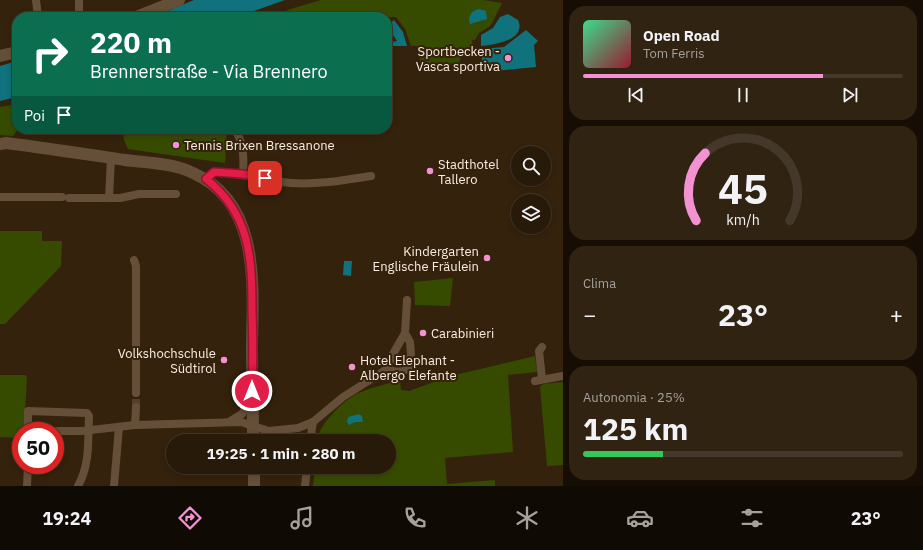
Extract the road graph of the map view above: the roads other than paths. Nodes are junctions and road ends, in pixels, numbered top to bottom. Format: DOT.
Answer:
graph roads {
  1 [pos="36,0"];
  2 [pos="79,0"];
  3 [pos="179,0"];
  4 [pos="37,12"];
  5 [pos="79,12"];
  6 [pos="149,12"];
  7 [pos="12,53"];
  8 [pos="0,56"];
  9 [pos="238,134"];
  10 [pos="2,143"];
  11 [pos="111,158"];
  12 [pos="243,174"];
  13 [pos="371,176"];
  14 [pos="206,179"];
  15 [pos="176,194"];
  16 [pos="0,197"];
  17 [pos="109,198"];
  18 [pos="134,260"];
  19 [pos="407,300"];
  20 [pos="405,333"];
  21 [pos="542,347"];
  22 [pos="387,370"];
  23 [pos="563,376"];
  24 [pos="252,391"];
  25 [pos="136,393"];
  26 [pos="136,407"];
  27 [pos="28,422"];
  28 [pos="229,422"];
  29 [pos="313,422"];
  30 [pos="253,424"];
  31 [pos="135,425"];
  32 [pos="119,427"];
  33 [pos="64,430"];
  34 [pos="89,430"];
  35 [pos="253,434"];
  36 [pos="311,434"];
  37 [pos="28,474"];
  38 [pos="254,474"];
  39 [pos="306,474"];
  40 [pos="27,486"];
  41 [pos="78,486"];
  42 [pos="114,486"];
  43 [pos="254,486"];
  44 [pos="305,486"];
  1 -- 4 [label="street"];
  2 -- 5 [label="street"];
  3 -- 6 [label="main road"];
  7 -- 8 [label="main road"];
  9 -- 12 [label="street"];
  10 -- 11 [label="main road"];
  11 -- 14 [label="main road"];
  11 -- 17 [label="street"];
  12 -- 13 [label="street"];
  12 -- 14 [label="street"];
  14 -- 24 [label="main road"];
  15 -- 17 [label="street"];
  16 -- 17 [label="street"];
  18 -- 25 [label="street"];
  19 -- 20 [label="street"];
  20 -- 22 [label="street"];
  20 -- 22 [label="street"];
  21 -- 23 [label="street"];
  22 -- 29 [label="street"];
  24 -- 28 [label="street"];
  24 -- 30 [label="main road"];
  26 -- 31 [label="street"];
  27 -- 34 [label="street"];
  28 -- 30 [label="street"];
  28 -- 31 [label="street"];
  29 -- 30 [label="street"];
  29 -- 36 [label="street"];
  30 -- 35 [label="main road"];
  31 -- 32 [label="street"];
  32 -- 34 [label="street"];
  32 -- 42 [label="street"];
  33 -- 34 [label="street"];
  34 -- 41 [label="street"];
  37 -- 40 [label="street"];
  38 -- 43 [label="main road"];
  39 -- 44 [label="street"];
}
